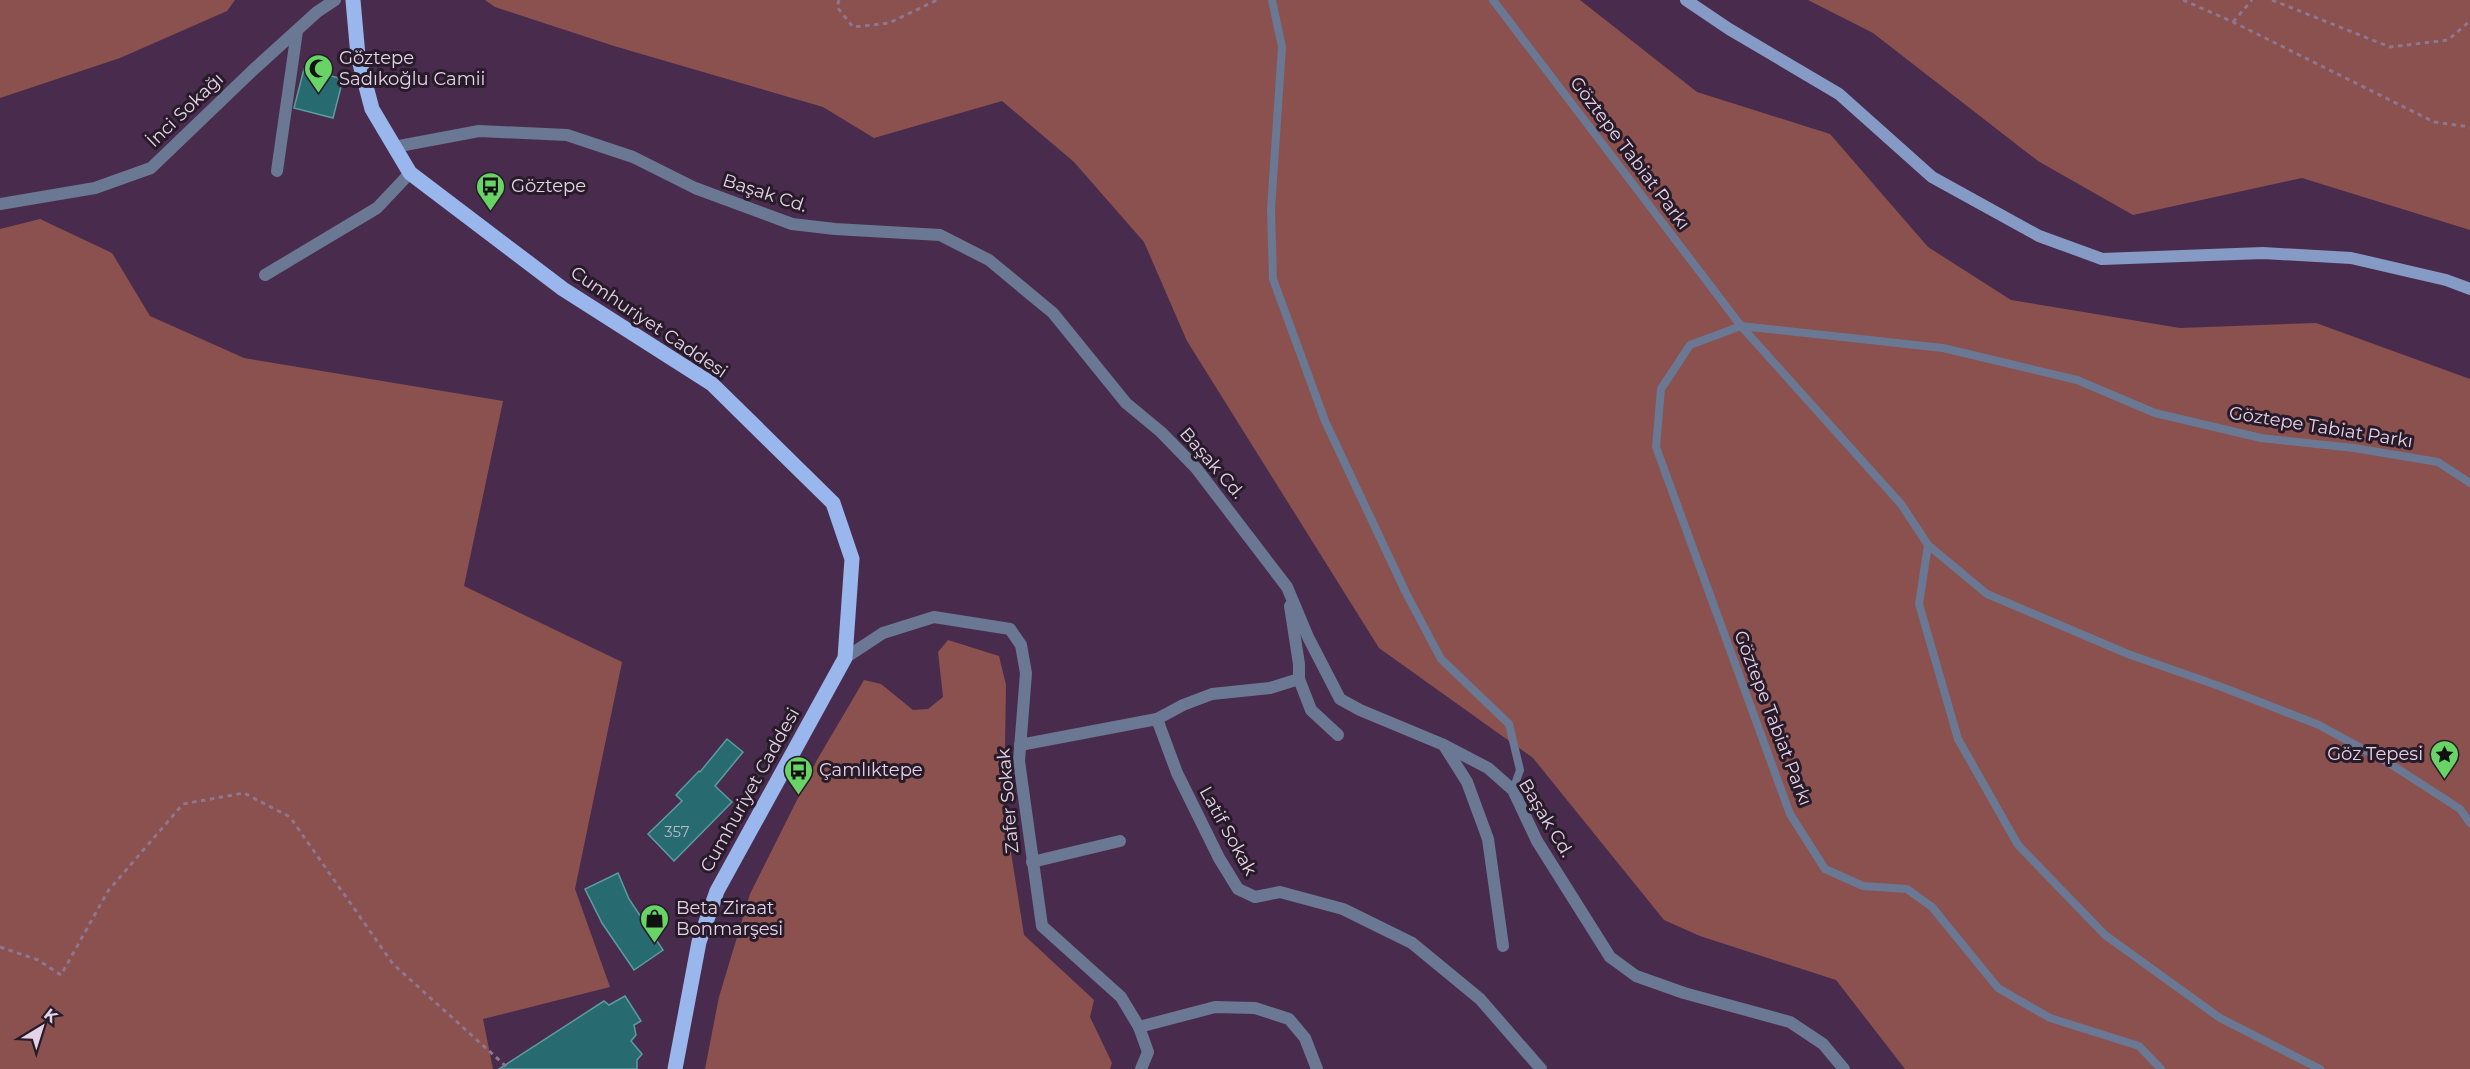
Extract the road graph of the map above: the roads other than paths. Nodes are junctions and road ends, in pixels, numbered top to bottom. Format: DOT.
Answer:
graph roads {
  1 [pos="335,0"];
  2 [pos="353,0"];
  3 [pos="1272,0"];
  4 [pos="1493,0"];
  5 [pos="1686,0"];
  6 [pos="297,31"];
  7 [pos="394,147"];
  8 [pos="277,171"];
  9 [pos="410,173"];
  10 [pos="0,204"];
  11 [pos="265,275"];
  12 [pos="2470,289"];
  13 [pos="1741,326"];
  14 [pos="2470,483"];
  15 [pos="1928,545"];
  16 [pos="1287,587"];
  17 [pos="845,658"];
  18 [pos="1299,679"];
  19 [pos="1157,719"];
  20 [pos="1338,735"];
  21 [pos="1020,745"];
  22 [pos="1444,746"];
  23 [pos="1513,790"];
  24 [pos="2470,823"];
  25 [pos="1120,841"];
  26 [pos="1032,862"];
  27 [pos="1503,946"];
  28 [pos="1139,1027"];
  29 [pos="675,1069"];
  30 [pos="1141,1069"];
  31 [pos="1317,1069"];
  32 [pos="1541,1069"];
  33 [pos="1844,1069"];
  34 [pos="2162,1069"];
  35 [pos="2320,1069"];
  1 -- 6 [label="street, İnci Sokağı"];
  2 -- 7 [label="main road, Cumhuriyet Caddesi"];
  3 -- 23 [label="lane"];
  4 -- 13 [label="lane, Göztepe Tabiat Parkı"];
  5 -- 12 [label="main road"];
  6 -- 8 [label="street"];
  6 -- 10 [label="street, İnci Sokağı"];
  7 -- 9 [label="main road, Cumhuriyet Caddesi"];
  7 -- 16 [label="street, Başak Cd."];
  9 -- 11 [label="street"];
  9 -- 17 [label="main road, Cumhuriyet Caddesi"];
  13 -- 14 [label="lane, Göztepe Tabiat Parkı"];
  13 -- 15 [label="lane, Göztepe Tabiat Parkı"];
  13 -- 34 [label="lane, Göztepe Tabiat Parkı"];
  15 -- 24 [label="lane, Göztepe Tabiat Parkı"];
  15 -- 35 [label="lane"];
  16 -- 18 [label="street"];
  16 -- 22 [label="street, Başak Cd."];
  17 -- 21 [label="street, Zafer Sokak"];
  17 -- 29 [label="main road, Cumhuriyet Caddesi"];
  18 -- 19 [label="street"];
  18 -- 20 [label="street"];
  19 -- 21 [label="street"];
  19 -- 32 [label="street, Latif Sokak"];
  21 -- 26 [label="street, Zafer Sokak"];
  22 -- 23 [label="street, Başak Cd."];
  22 -- 27 [label="street"];
  23 -- 33 [label="street, Başak Cd."];
  25 -- 26 [label="street"];
  26 -- 28 [label="street, Zafer Sokak"];
  28 -- 30 [label="street, Zafer Sokak"];
  28 -- 31 [label="street"];
}
